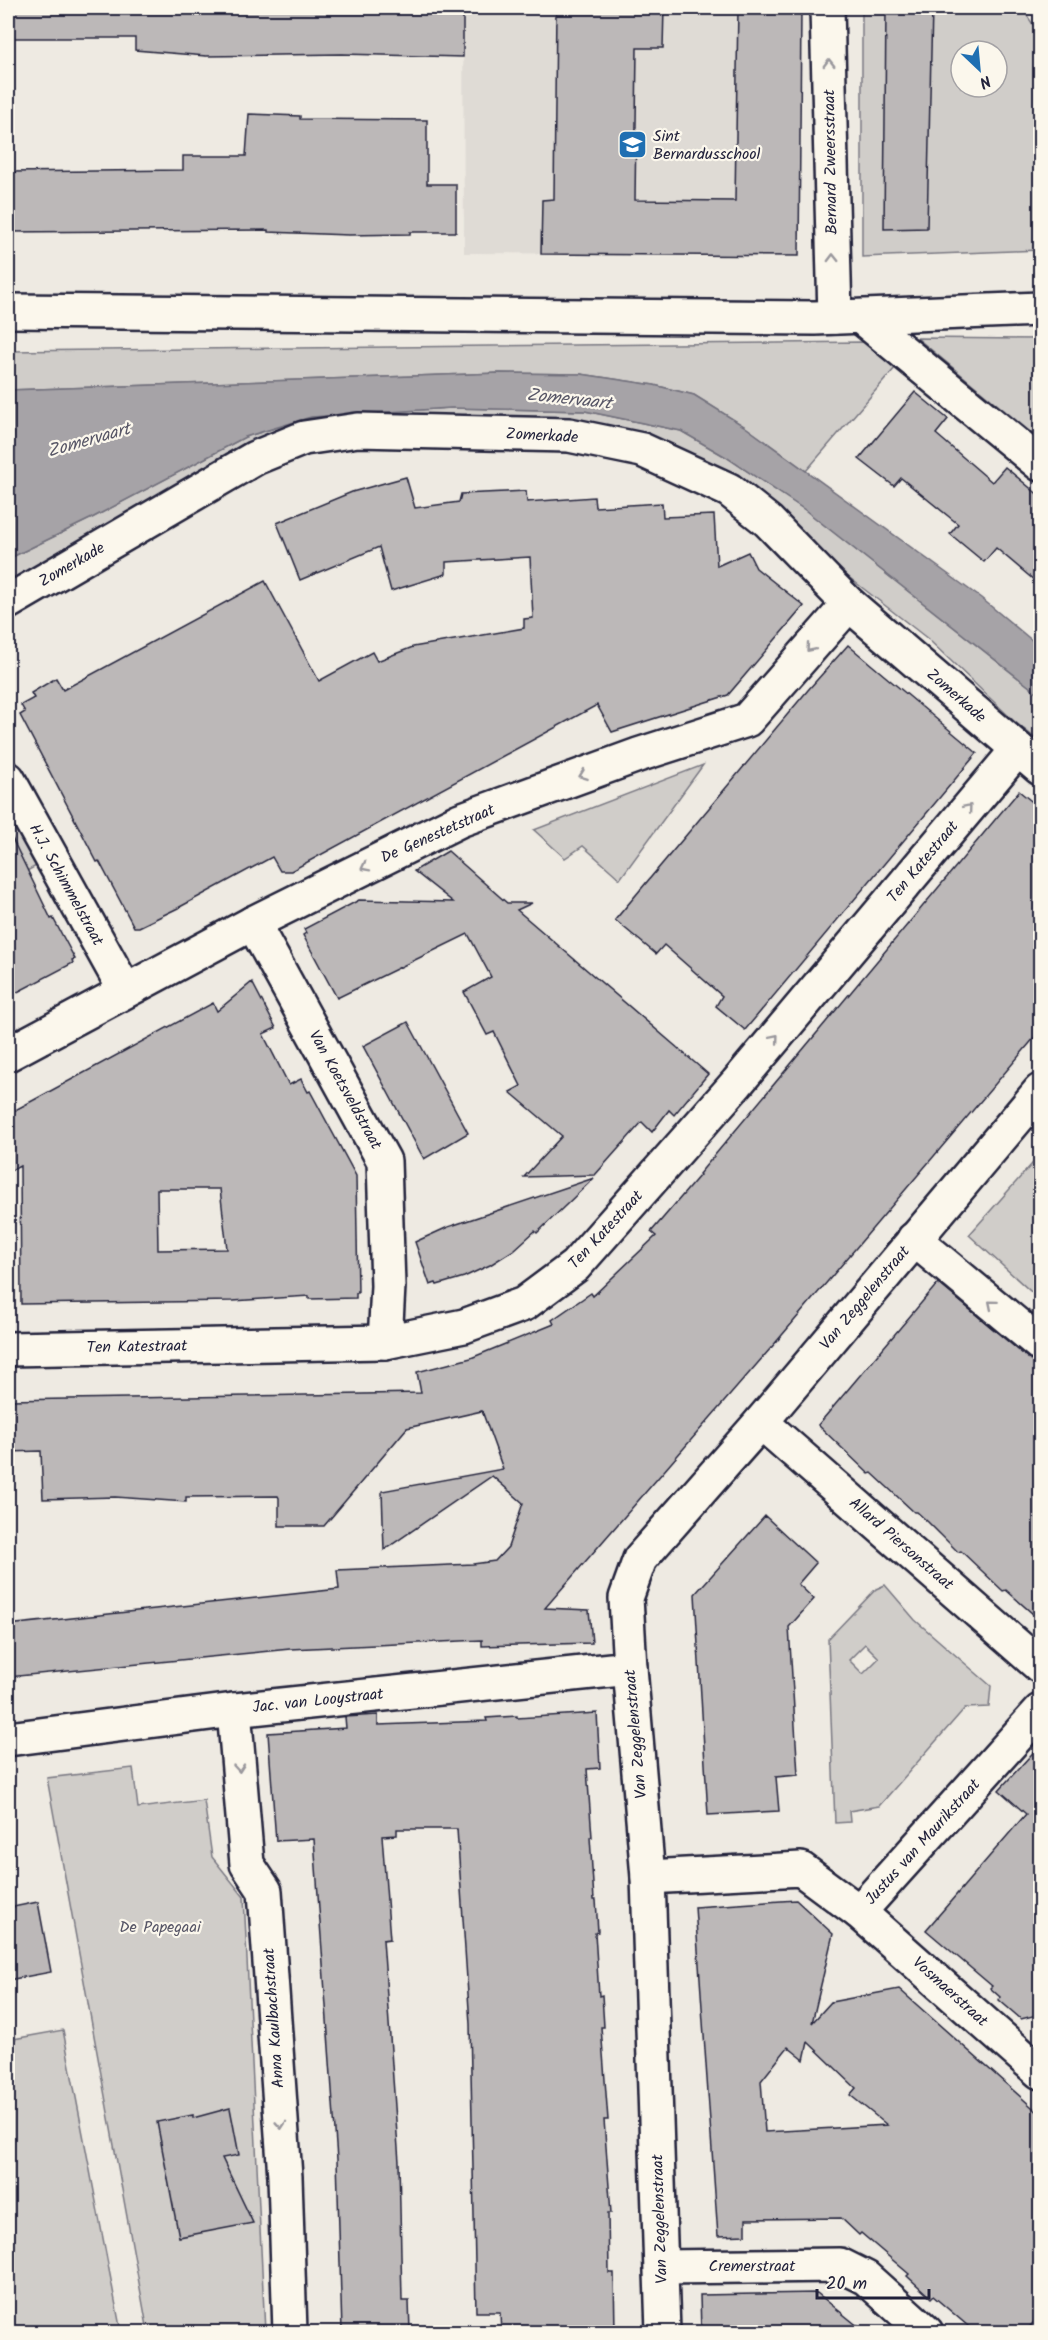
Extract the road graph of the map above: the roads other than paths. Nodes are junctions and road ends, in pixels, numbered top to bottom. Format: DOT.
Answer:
graph roads {
  1 [pos="827,8"];
  2 [pos="1041,309"];
  3 [pos="8,311"];
  4 [pos="848,317"];
  5 [pos="1041,464"];
  6 [pos="8,602"];
  7 [pos="849,604"];
  8 [pos="1029,758"];
  9 [pos="8,779"];
  10 [pos="253,924"];
  11 [pos="125,990"];
  12 [pos="8,1054"];
  13 [pos="1041,1091"];
  14 [pos="914,1239"];
  15 [pos="1040,1341"];
  16 [pos="385,1342"];
  17 [pos="8,1349"];
  18 [pos="761,1422"];
  19 [pos="1041,1666"];
  20 [pos="630,1668"];
  21 [pos="234,1710"];
  22 [pos="1041,1711"];
  23 [pos="8,1739"];
  24 [pos="648,1877"];
  25 [pos="859,1912"];
  26 [pos="1041,2072"];
  27 [pos="662,2266"];
  28 [pos="290,2332"];
  29 [pos="663,2332"];
  30 [pos="926,2332"];
  4 -- 1 [label="street, Bernard Zweersstraat, one-way"];
  2 -- 4 [label="street"];
  3 -- 4 [label="street"];
  4 -- 5 [label="street"];
  6 -- 7 [label="street, Zomerkade"];
  7 -- 8 [label="street, Zomerkade"];
  7 -- 10 [label="street, De Genestetstraat, one-way"];
  16 -- 8 [label="street, Ten Katestraat, one-way"];
  9 -- 11 [label="street, H.J. Schimmelstraat"];
  10 -- 11 [label="street, De Genestetstraat"];
  10 -- 16 [label="street, Van Koetsveldstraat"];
  11 -- 12 [label="street, De Genestetstraat"];
  13 -- 14 [label="street, Van Zeggelenstraat"];
  15 -- 14 [label="street, Van Zeggelenstraat, one-way"];
  14 -- 18 [label="street, Van Zeggelenstraat"];
  16 -- 17 [label="street, Ten Katestraat"];
  18 -- 19 [label="street, Allard Piersonstraat"];
  18 -- 20 [label="street, Van Zeggelenstraat"];
  20 -- 21 [label="street, Jac. van Looystraat"];
  20 -- 24 [label="street, Van Zeggelenstraat"];
  21 -- 23 [label="street, Jac. van Looystraat"];
  21 -- 28 [label="street, Anna Kaulbachstraat, one-way"];
  22 -- 25 [label="street, Justus van Maurikstraat"];
  24 -- 25 [label="street, Justus van Maurikstraat"];
  24 -- 27 [label="street, Van Zeggelenstraat"];
  25 -- 26 [label="street, Vosmaerstraat"];
  27 -- 29 [label="street, Van Zeggelenstraat"];
  27 -- 30 [label="street, Cremerstraat"];
}
